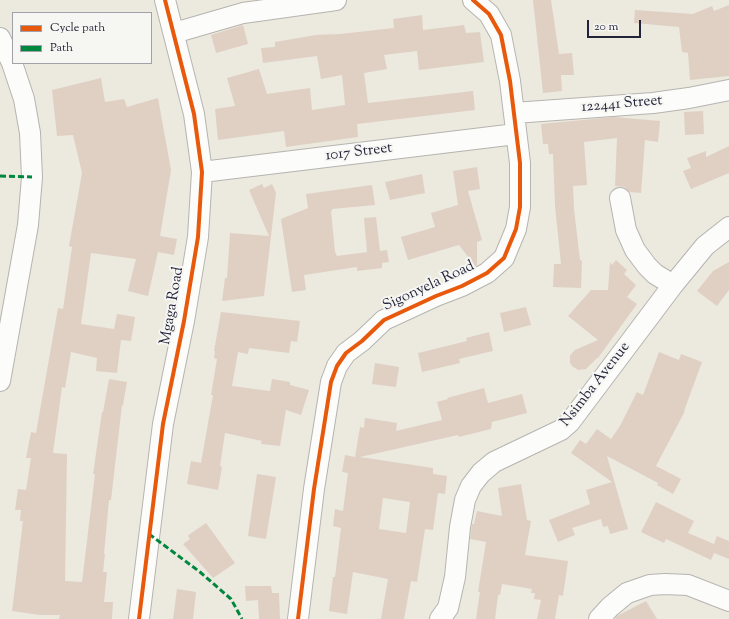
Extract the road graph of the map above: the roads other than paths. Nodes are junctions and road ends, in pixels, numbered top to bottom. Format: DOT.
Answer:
graph roads {
  1 [pos="165,0"];
  2 [pos="336,0"];
  3 [pos="473,0"];
  4 [pos="174,33"];
  5 [pos="0,38"];
  6 [pos="12,63"];
  7 [pos="12,64"];
  8 [pos="729,90"];
  9 [pos="514,113"];
  10 [pos="516,134"];
  11 [pos="202,172"];
  12 [pos="620,198"];
  13 [pos="729,227"];
  14 [pos="673,285"];
  15 [pos="0,381"];
  16 [pos="729,601"];
  17 [pos="139,619"];
  18 [pos="298,619"];
  19 [pos="440,619"];
  20 [pos="599,619"];
  1 -- 4 [label="street, Mgaga Road"];
  2 -- 4 [label="street"];
  3 -- 9 [label="street, Sigonyela Road"];
  4 -- 11 [label="street, Mgaga Road"];
  5 -- 6 [label="street"];
  7 -- 15 [label="street"];
  8 -- 9 [label="street, 122441 Street"];
  9 -- 10 [label="street, Sigonyela Road"];
  10 -- 11 [label="street, 1017 Street"];
  10 -- 18 [label="street, Sigonyela Road"];
  11 -- 17 [label="street, Mgaga Road"];
  12 -- 14 [label="street"];
  13 -- 14 [label="street, Nsimba Avenue"];
  14 -- 19 [label="street, Nsimba Avenue"];
  16 -- 20 [label="street"];
}
